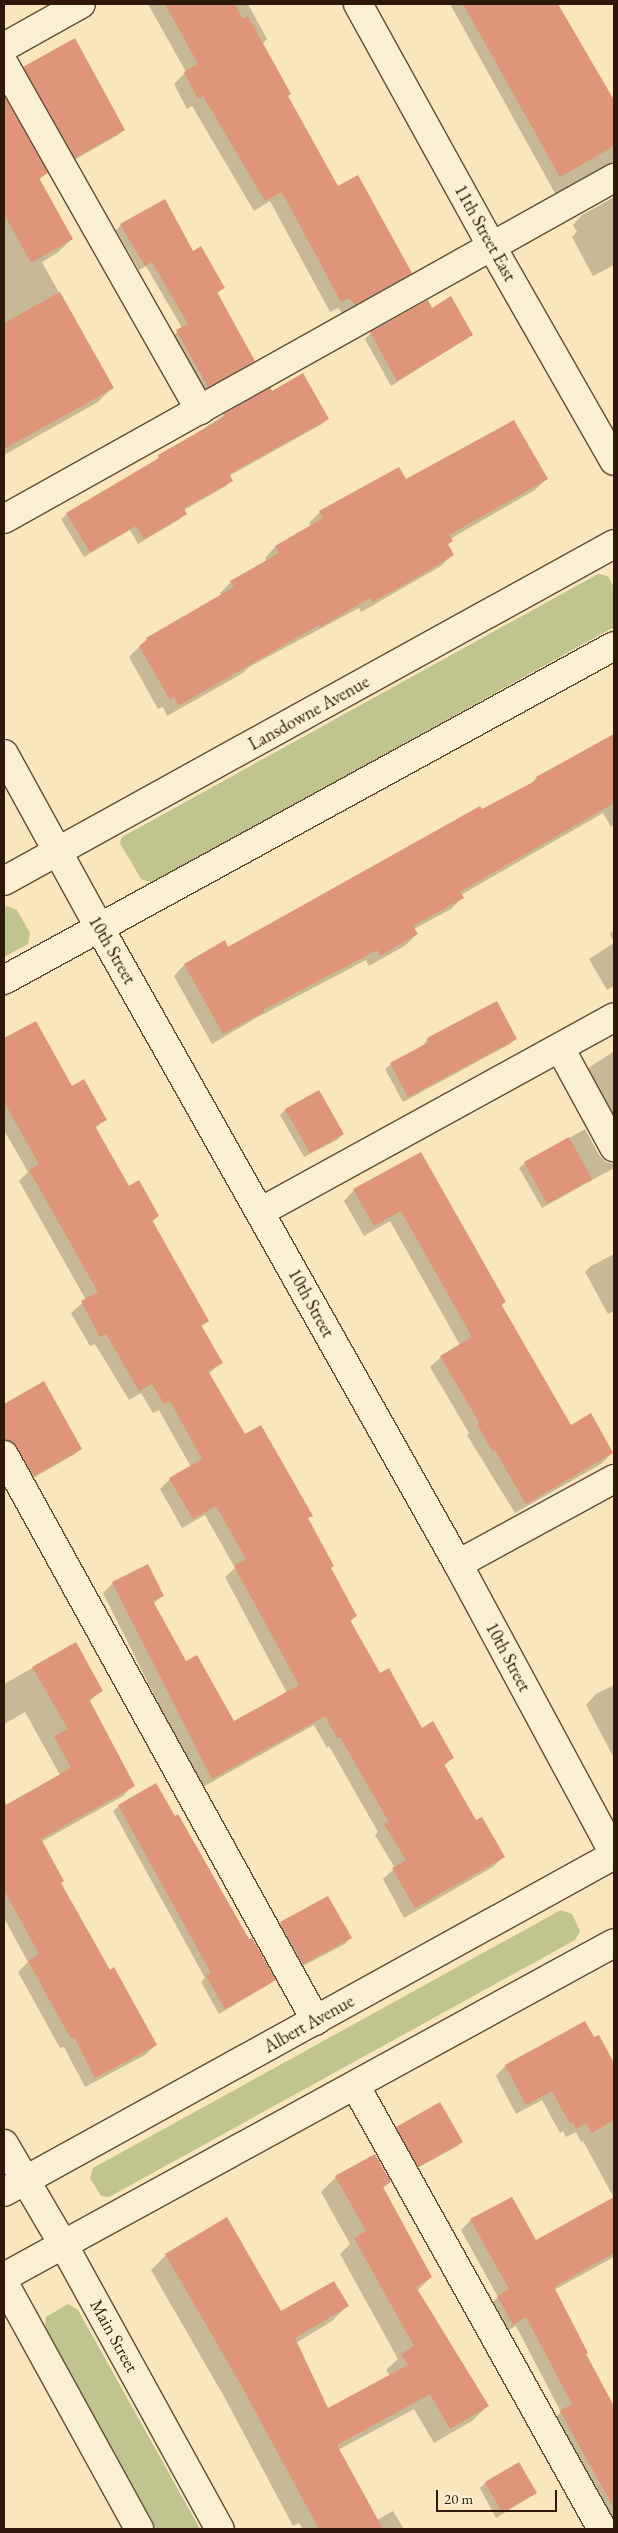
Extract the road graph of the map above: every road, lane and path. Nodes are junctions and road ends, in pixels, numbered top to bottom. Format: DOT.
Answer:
graph roads {
  1 [pos="82,4"];
  2 [pos="358,4"];
  3 [pos="4,47"];
  4 [pos="4,64"];
  5 [pos="614,178"];
  6 [pos="492,247"];
  7 [pos="200,410"];
  8 [pos="614,461"];
  9 [pos="4,519"];
  10 [pos="614,544"];
  11 [pos="614,646"];
  12 [pos="4,754"];
  13 [pos="58,851"];
  14 [pos="4,881"];
  15 [pos="99,927"];
  16 [pos="4,980"];
  17 [pos="614,1017"];
  18 [pos="560,1048"];
  19 [pos="614,1147"];
  20 [pos="260,1212"];
  21 [pos="4,1455"];
  22 [pos="614,1479"];
  23 [pos="458,1564"];
  24 [pos="614,1855"];
  25 [pos="614,1943"];
  26 [pos="316,2021"];
  27 [pos="355,2085"];
  28 [pos="4,2144"];
  29 [pos="14,2186"];
  30 [pos="63,2244"];
  31 [pos="4,2277"];
  32 [pos="4,2283"];
  33 [pos="139,2529"];
  34 [pos="220,2529"];
  35 [pos="602,2529"];
  1 -- 3 [label="street"];
  2 -- 6 [label="street, 11th Street East"];
  4 -- 7 [label="street"];
  5 -- 6 [label="street"];
  6 -- 7 [label="street"];
  6 -- 8 [label="street, 11th Street East"];
  7 -- 9 [label="street"];
  10 -- 13 [label="street, Lansdowne Avenue"];
  11 -- 15 [label="street"];
  12 -- 13 [label="street, 10th Street"];
  13 -- 14 [label="street, Lansdowne Avenue"];
  13 -- 15 [label="street, 10th Street"];
  15 -- 16 [label="street"];
  15 -- 20 [label="street, 10th Street"];
  17 -- 18 [label="street"];
  18 -- 19 [label="street"];
  18 -- 20 [label="street"];
  20 -- 23 [label="street, 10th Street"];
  21 -- 26 [label="street"];
  22 -- 23 [label="street"];
  23 -- 24 [label="street, 10th Street"];
  24 -- 26 [label="street, Albert Avenue"];
  25 -- 27 [label="street"];
  26 -- 29 [label="street, Albert Avenue"];
  27 -- 30 [label="street"];
  27 -- 35 [label="street"];
  28 -- 29 [label="street, Main Street"];
  29 -- 30 [label="street, Main Street"];
  30 -- 31 [label="street"];
  30 -- 34 [label="street, Main Street"];
  32 -- 33 [label="street"];
}
